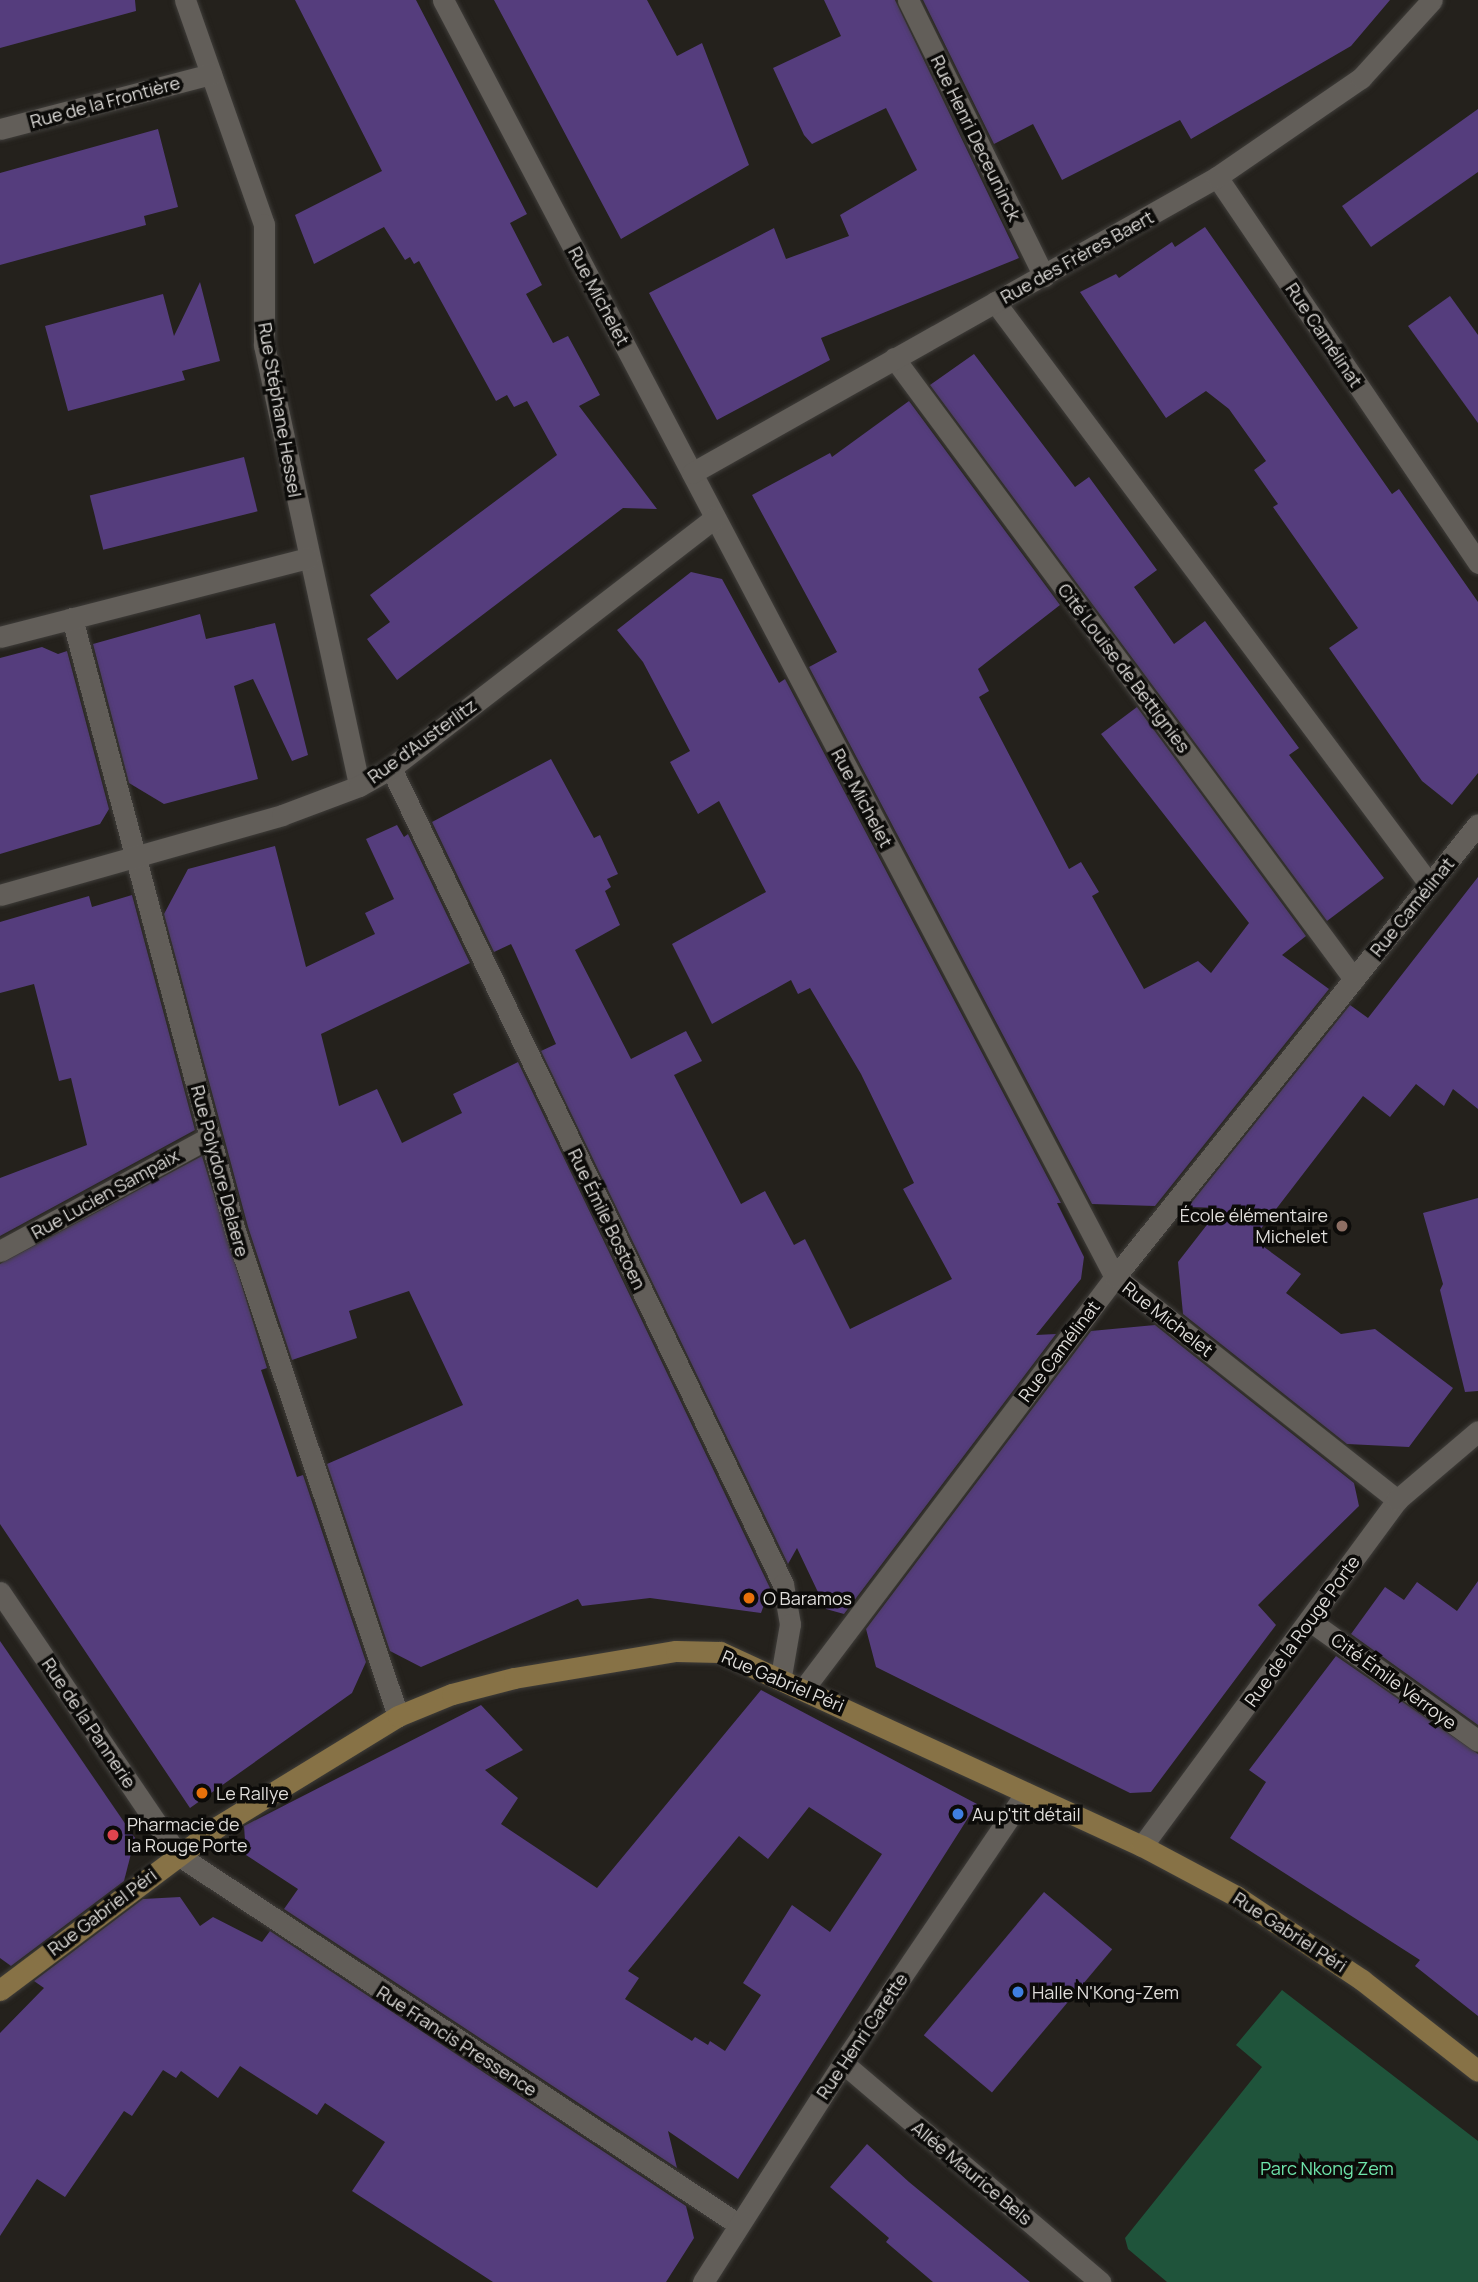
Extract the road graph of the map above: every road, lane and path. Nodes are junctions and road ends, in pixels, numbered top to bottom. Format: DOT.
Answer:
graph roads {
  1 [pos="185,0"];
  2 [pos="443,0"];
  3 [pos="908,0"];
  4 [pos="1432,0"];
  5 [pos="211,74"];
  6 [pos="0,129"];
  7 [pos="1217,177"];
  8 [pos="1045,276"];
  9 [pos="995,302"];
  10 [pos="894,358"];
  11 [pos="692,473"];
  12 [pos="715,517"];
  13 [pos="308,558"];
  14 [pos="1478,563"];
  15 [pos="72,618"];
  16 [pos="0,637"];
  17 [pos="391,768"];
  18 [pos="359,786"];
  19 [pos="1478,824"];
  20 [pos="138,856"];
  21 [pos="1430,885"];
  22 [pos="0,895"];
  23 [pos="1354,979"];
  24 [pos="210,1137"];
  25 [pos="0,1251"];
  26 [pos="1115,1278"];
  27 [pos="1478,1431"];
  28 [pos="1397,1500"];
  29 [pos="0,1592"];
  30 [pos="1310,1621"];
  31 [pos="780,1676"];
  32 [pos="805,1688"];
  33 [pos="398,1716"];
  34 [pos="1478,1741"];
  35 [pos="1026,1793"];
  36 [pos="1142,1846"];
  37 [pos="178,1855"];
  38 [pos="0,1990"];
  39 [pos="843,2063"];
  40 [pos="1478,2071"];
  41 [pos="738,2224"];
  42 [pos="710,2279"];
  43 [pos="1100,2282"];
  1 -- 5 [label="street, Rue Stéphane Hessel"];
  2 -- 11 [label="street, Rue Michelet"];
  3 -- 8 [label="street, Rue Henri Deceuninck"];
  4 -- 7 [label="street, Rue des Frères Baert"];
  5 -- 6 [label="street, Rue de la Frontière"];
  5 -- 13 [label="street, Rue Stéphane Hessel"];
  7 -- 8 [label="street, Rue des Frères Baert"];
  7 -- 14 [label="street, Rue Camélinat"];
  8 -- 9 [label="street, Rue des Frères Baert"];
  9 -- 10 [label="street, Rue des Frères Baert"];
  9 -- 21 [label="street"];
  10 -- 11 [label="street, Rue des Frères Baert"];
  10 -- 23 [label="street, Cité Louise de Bettignies"];
  11 -- 12 [label="street, Rue Michelet"];
  12 -- 17 [label="street, Rue d'Austerlitz"];
  12 -- 26 [label="street, Rue Michelet"];
  13 -- 15 [label="street"];
  13 -- 18 [label="street, Rue Stéphane Hessel"];
  15 -- 16 [label="street"];
  15 -- 20 [label="street, Rue Polydore Delaere"];
  17 -- 18 [label="street, Rue d'Austerlitz"];
  17 -- 31 [label="street, Rue Émile Bostoen"];
  18 -- 20 [label="street, Rue d'Austerlitz"];
  19 -- 21 [label="street, Rue Camélinat"];
  20 -- 22 [label="street, Rue d'Austerlitz"];
  20 -- 24 [label="street, Rue Polydore Delaere"];
  21 -- 23 [label="street, Rue Camélinat"];
  23 -- 26 [label="street, Rue Camélinat"];
  24 -- 25 [label="street, Rue Lucien Sampaix"];
  24 -- 33 [label="street, Rue Polydore Delaere"];
  26 -- 28 [label="street, Rue Michelet"];
  26 -- 32 [label="street, Rue Camélinat"];
  27 -- 28 [label="street, Rue de la Rouge Porte"];
  28 -- 30 [label="street, Rue de la Rouge Porte"];
  29 -- 37 [label="street, Rue de la Pannerie"];
  30 -- 34 [label="street, Cité Émile Verroye"];
  30 -- 36 [label="street, Rue de la Rouge Porte"];
  31 -- 32 [label="street, Rue Gabriel Péri"];
  31 -- 33 [label="street, Rue Gabriel Péri"];
  32 -- 35 [label="street, Rue Gabriel Péri"];
  33 -- 37 [label="street, Rue Gabriel Péri"];
  35 -- 36 [label="street, Rue Gabriel Péri"];
  35 -- 39 [label="street, Rue Henri Carette"];
  36 -- 40 [label="street, Rue Gabriel Péri"];
  37 -- 38 [label="street, Rue Gabriel Péri"];
  37 -- 41 [label="street, Rue Francis Pressence"];
  39 -- 41 [label="street, Rue Henri Carette"];
  39 -- 43 [label="street, Allée Maurice Bels"];
  41 -- 42 [label="street, Rue Henri Carette"];
}
